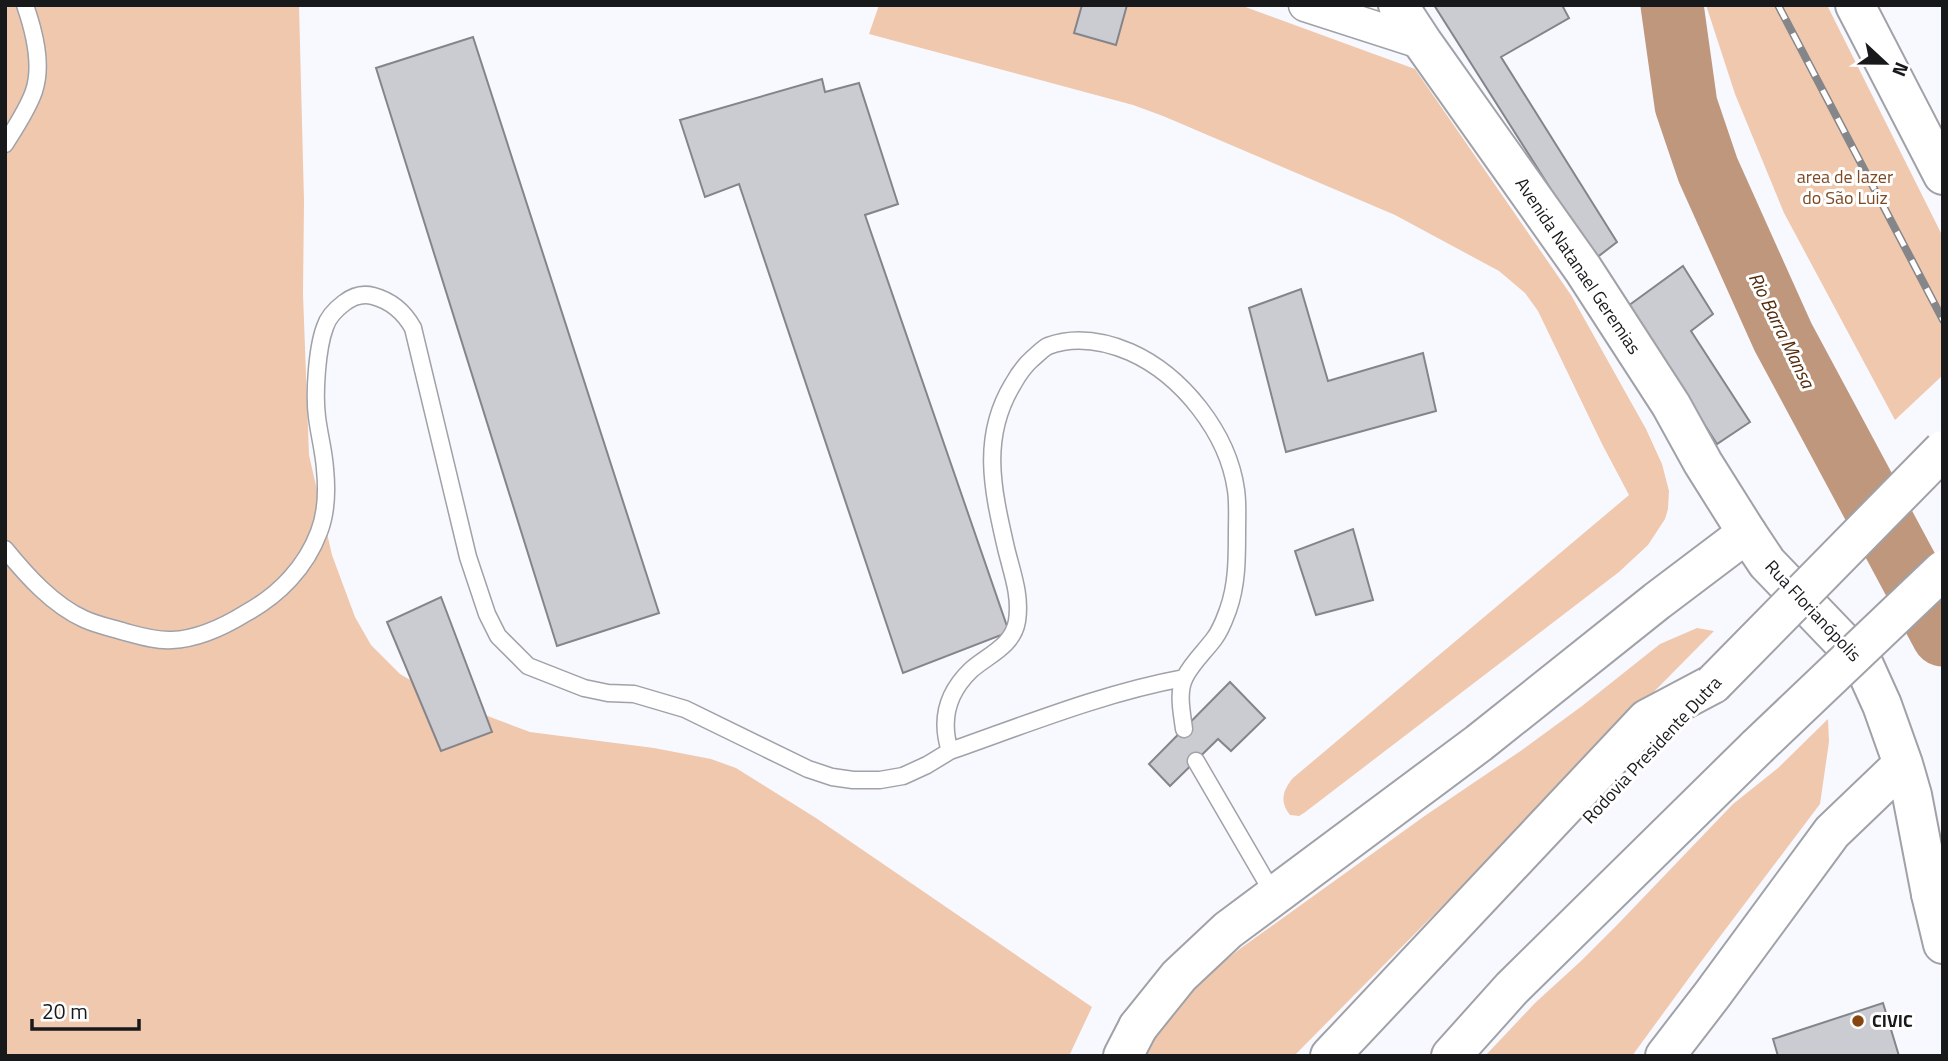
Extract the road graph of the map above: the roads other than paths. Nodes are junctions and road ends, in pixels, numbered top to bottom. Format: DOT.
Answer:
graph roads {
  1 [pos="26,5"];
  2 [pos="1306,5"];
  3 [pos="1398,5"];
  4 [pos="1855,5"];
  5 [pos="1423,43"];
  6 [pos="5,144"];
  7 [pos="1943,175"];
  8 [pos="1943,450"];
  9 [pos="1747,533"];
  10 [pos="5,550"];
  11 [pos="1943,570"];
  12 [pos="1184,678"];
  13 [pos="1713,684"];
  14 [pos="1184,729"];
  15 [pos="950,751"];
  16 [pos="1196,761"];
  17 [pos="1903,764"];
  18 [pos="1937,891"];
  19 [pos="1274,895"];
  20 [pos="1943,943"];
  21 [pos="1132,1046"];
  22 [pos="1330,1056"];
  23 [pos="1367,1056"];
  24 [pos="1451,1056"];
  25 [pos="1665,1056"];
  1 -- 6 [label="lane"];
  2 -- 5 [label="street"];
  3 -- 5 [label="main road, Avenida Natanael Geremias"];
  4 -- 7 [label="main road"];
  5 -- 9 [label="main road, Avenida Natanael Geremias"];
  8 -- 13 [label="main road, Rodovia Presidente Dutra, bridge"];
  9 -- 17 [label="main road, Rua Florianópolis"];
  9 -- 19 [label="main road"];
  10 -- 15 [label="lane"];
  11 -- 24 [label="main road, bridge"];
  12 -- 14 [label="lane"];
  12 -- 15 [label="lane"];
  12 -- 15 [label="lane"];
  13 -- 22 [label="main road"];
  13 -- 23 [label="main road, Rodovia Presidente Dutra"];
  16 -- 19 [label="lane"];
  17 -- 18 [label="main road, Rua Florianópolis"];
  17 -- 25 [label="main road"];
  18 -- 20 [label="main road, Rua Florianópolis"];
  19 -- 21 [label="main road"];
}
